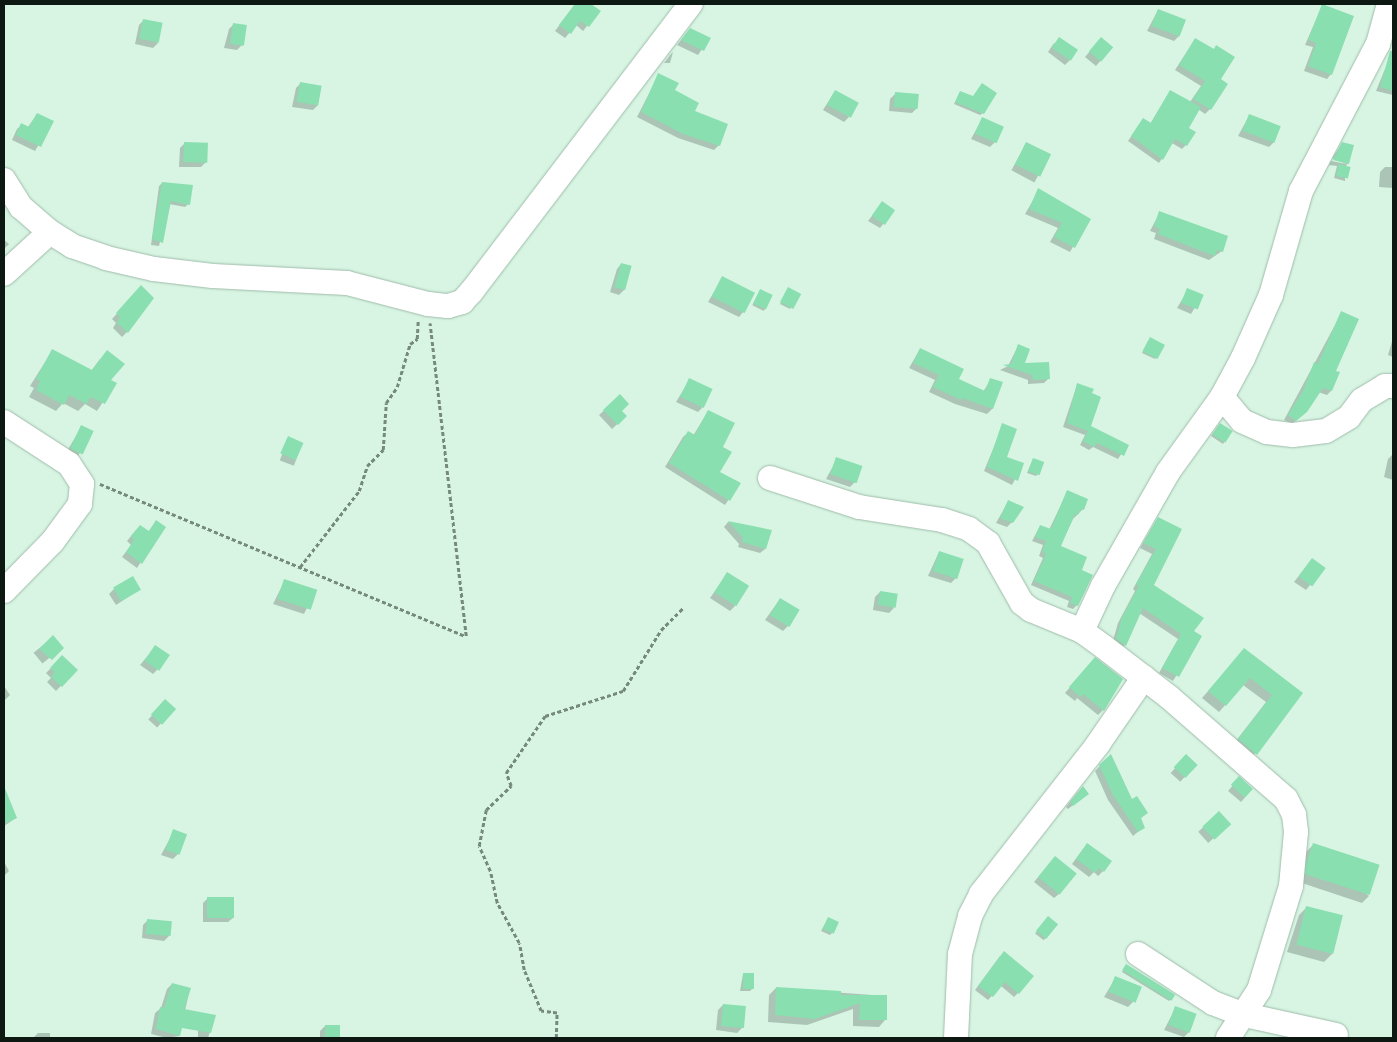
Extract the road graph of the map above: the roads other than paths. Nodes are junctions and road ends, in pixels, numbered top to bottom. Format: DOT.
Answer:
graph roads {
  1 [pos="691,4"];
  2 [pos="1389,4"];
  3 [pos="1386,47"];
  4 [pos="4,180"];
  5 [pos="50,232"];
  6 [pos="4,274"];
  7 [pos="1393,386"];
  8 [pos="1222,396"];
  9 [pos="4,422"];
  10 [pos="770,478"];
  11 [pos="4,591"];
  12 [pos="1082,631"];
  13 [pos="1144,678"];
  14 [pos="1138,954"];
  15 [pos="1246,1015"];
  16 [pos="1336,1035"];
  17 [pos="956,1038"];
  18 [pos="1228,1038"];
  1 -- 5 [label="street"];
  2 -- 3 [label="street"];
  3 -- 8 [label="street"];
  4 -- 5 [label="street"];
  5 -- 6 [label="street"];
  7 -- 8 [label="street"];
  8 -- 12 [label="street"];
  9 -- 11 [label="street"];
  10 -- 12 [label="street"];
  12 -- 13 [label="street"];
  13 -- 15 [label="street"];
  13 -- 17 [label="street"];
  14 -- 15 [label="street"];
  15 -- 16 [label="street"];
  15 -- 18 [label="street"];
}
